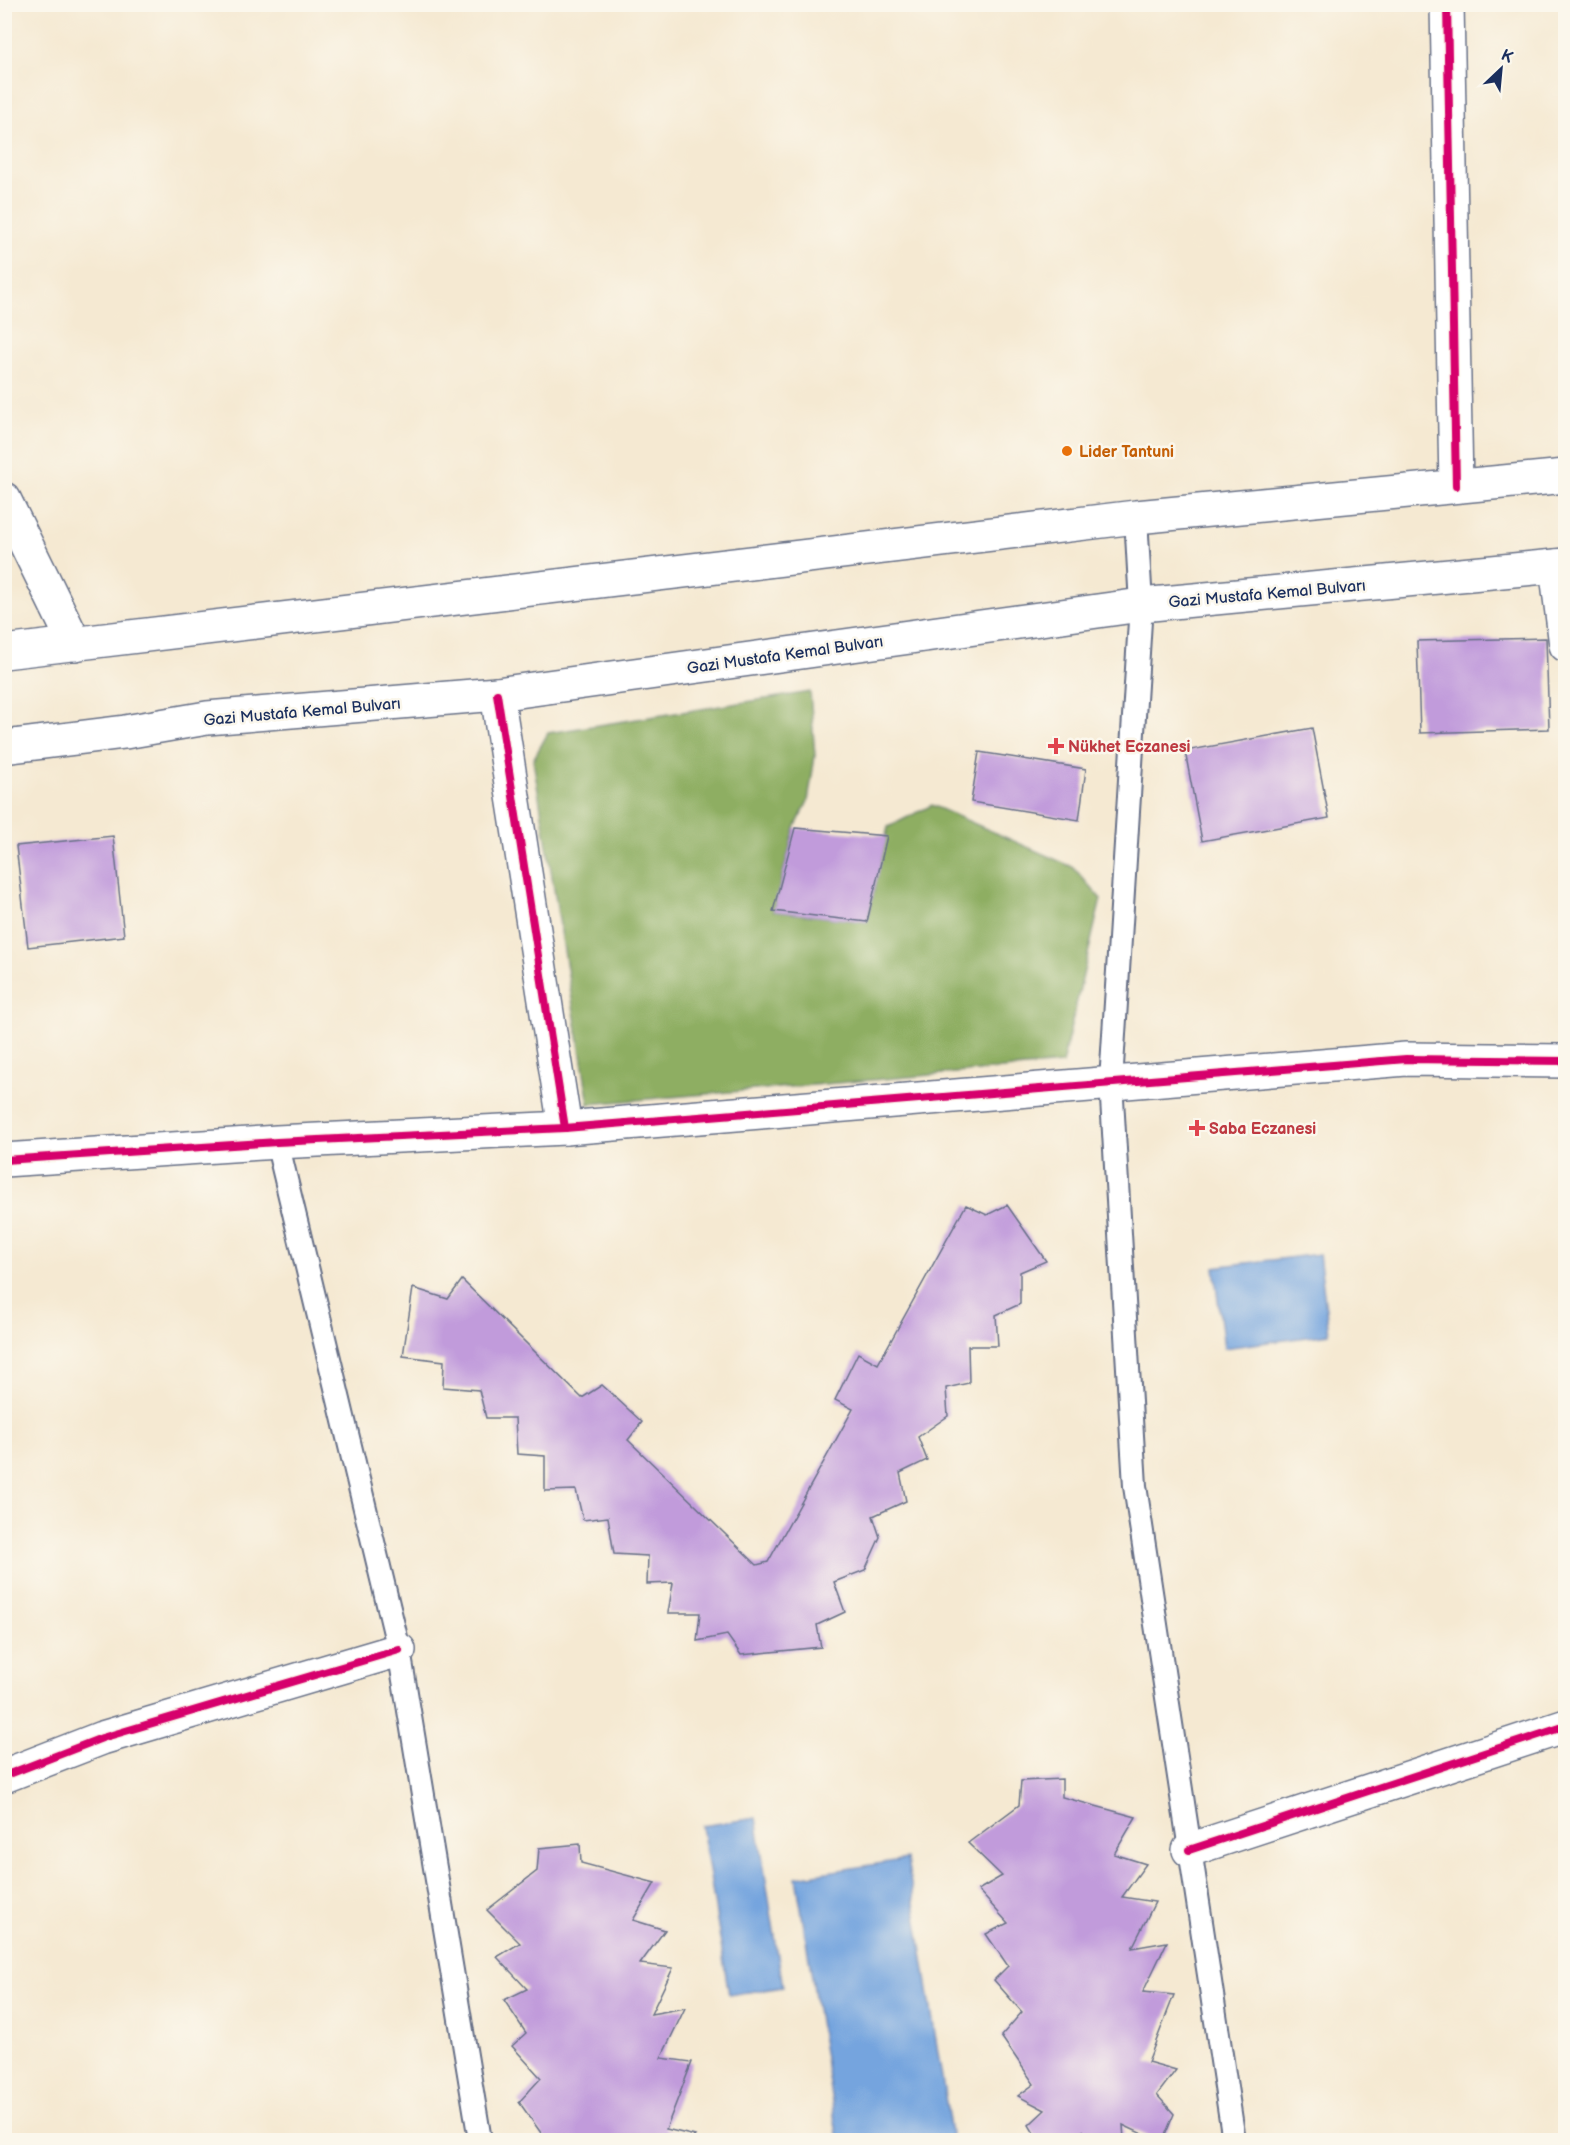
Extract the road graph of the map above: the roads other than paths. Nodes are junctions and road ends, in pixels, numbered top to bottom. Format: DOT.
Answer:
graph roads {
  1 [pos="1447,4"];
  2 [pos="1566,476"];
  3 [pos="1456,486"];
  4 [pos="4,499"];
  5 [pos="1136,517"];
  6 [pos="1561,565"];
  7 [pos="1141,605"];
  8 [pos="75,644"];
  9 [pos="1566,645"];
  10 [pos="4,652"];
  11 [pos="497,694"];
  12 [pos="4,747"];
  13 [pos="1566,1061"];
  14 [pos="1111,1082"];
  15 [pos="565,1128"];
  16 [pos="277,1142"];
  17 [pos="4,1160"];
  18 [pos="399,1650"];
  19 [pos="1566,1726"];
  20 [pos="4,1776"];
  21 [pos="1189,1850"];
  22 [pos="480,2140"];
  23 [pos="1234,2140"];
  1 -- 3 [label="main road"];
  2 -- 3 [label="main road"];
  3 -- 5 [label="main road"];
  4 -- 8 [label="main road"];
  5 -- 7 [label="lane"];
  5 -- 8 [label="main road"];
  6 -- 7 [label="main road, Gazi Mustafa Kemal Bulvarı"];
  6 -- 9 [label="main road"];
  7 -- 11 [label="main road, Gazi Mustafa Kemal Bulvarı"];
  7 -- 14 [label="lane"];
  8 -- 10 [label="main road"];
  11 -- 12 [label="main road, Gazi Mustafa Kemal Bulvarı"];
  11 -- 15 [label="main road"];
  13 -- 14 [label="main road"];
  14 -- 15 [label="main road"];
  14 -- 21 [label="lane"];
  15 -- 16 [label="main road"];
  16 -- 17 [label="main road"];
  16 -- 18 [label="lane"];
  18 -- 20 [label="main road"];
  18 -- 22 [label="lane"];
  19 -- 21 [label="main road"];
  21 -- 23 [label="lane"];
}
